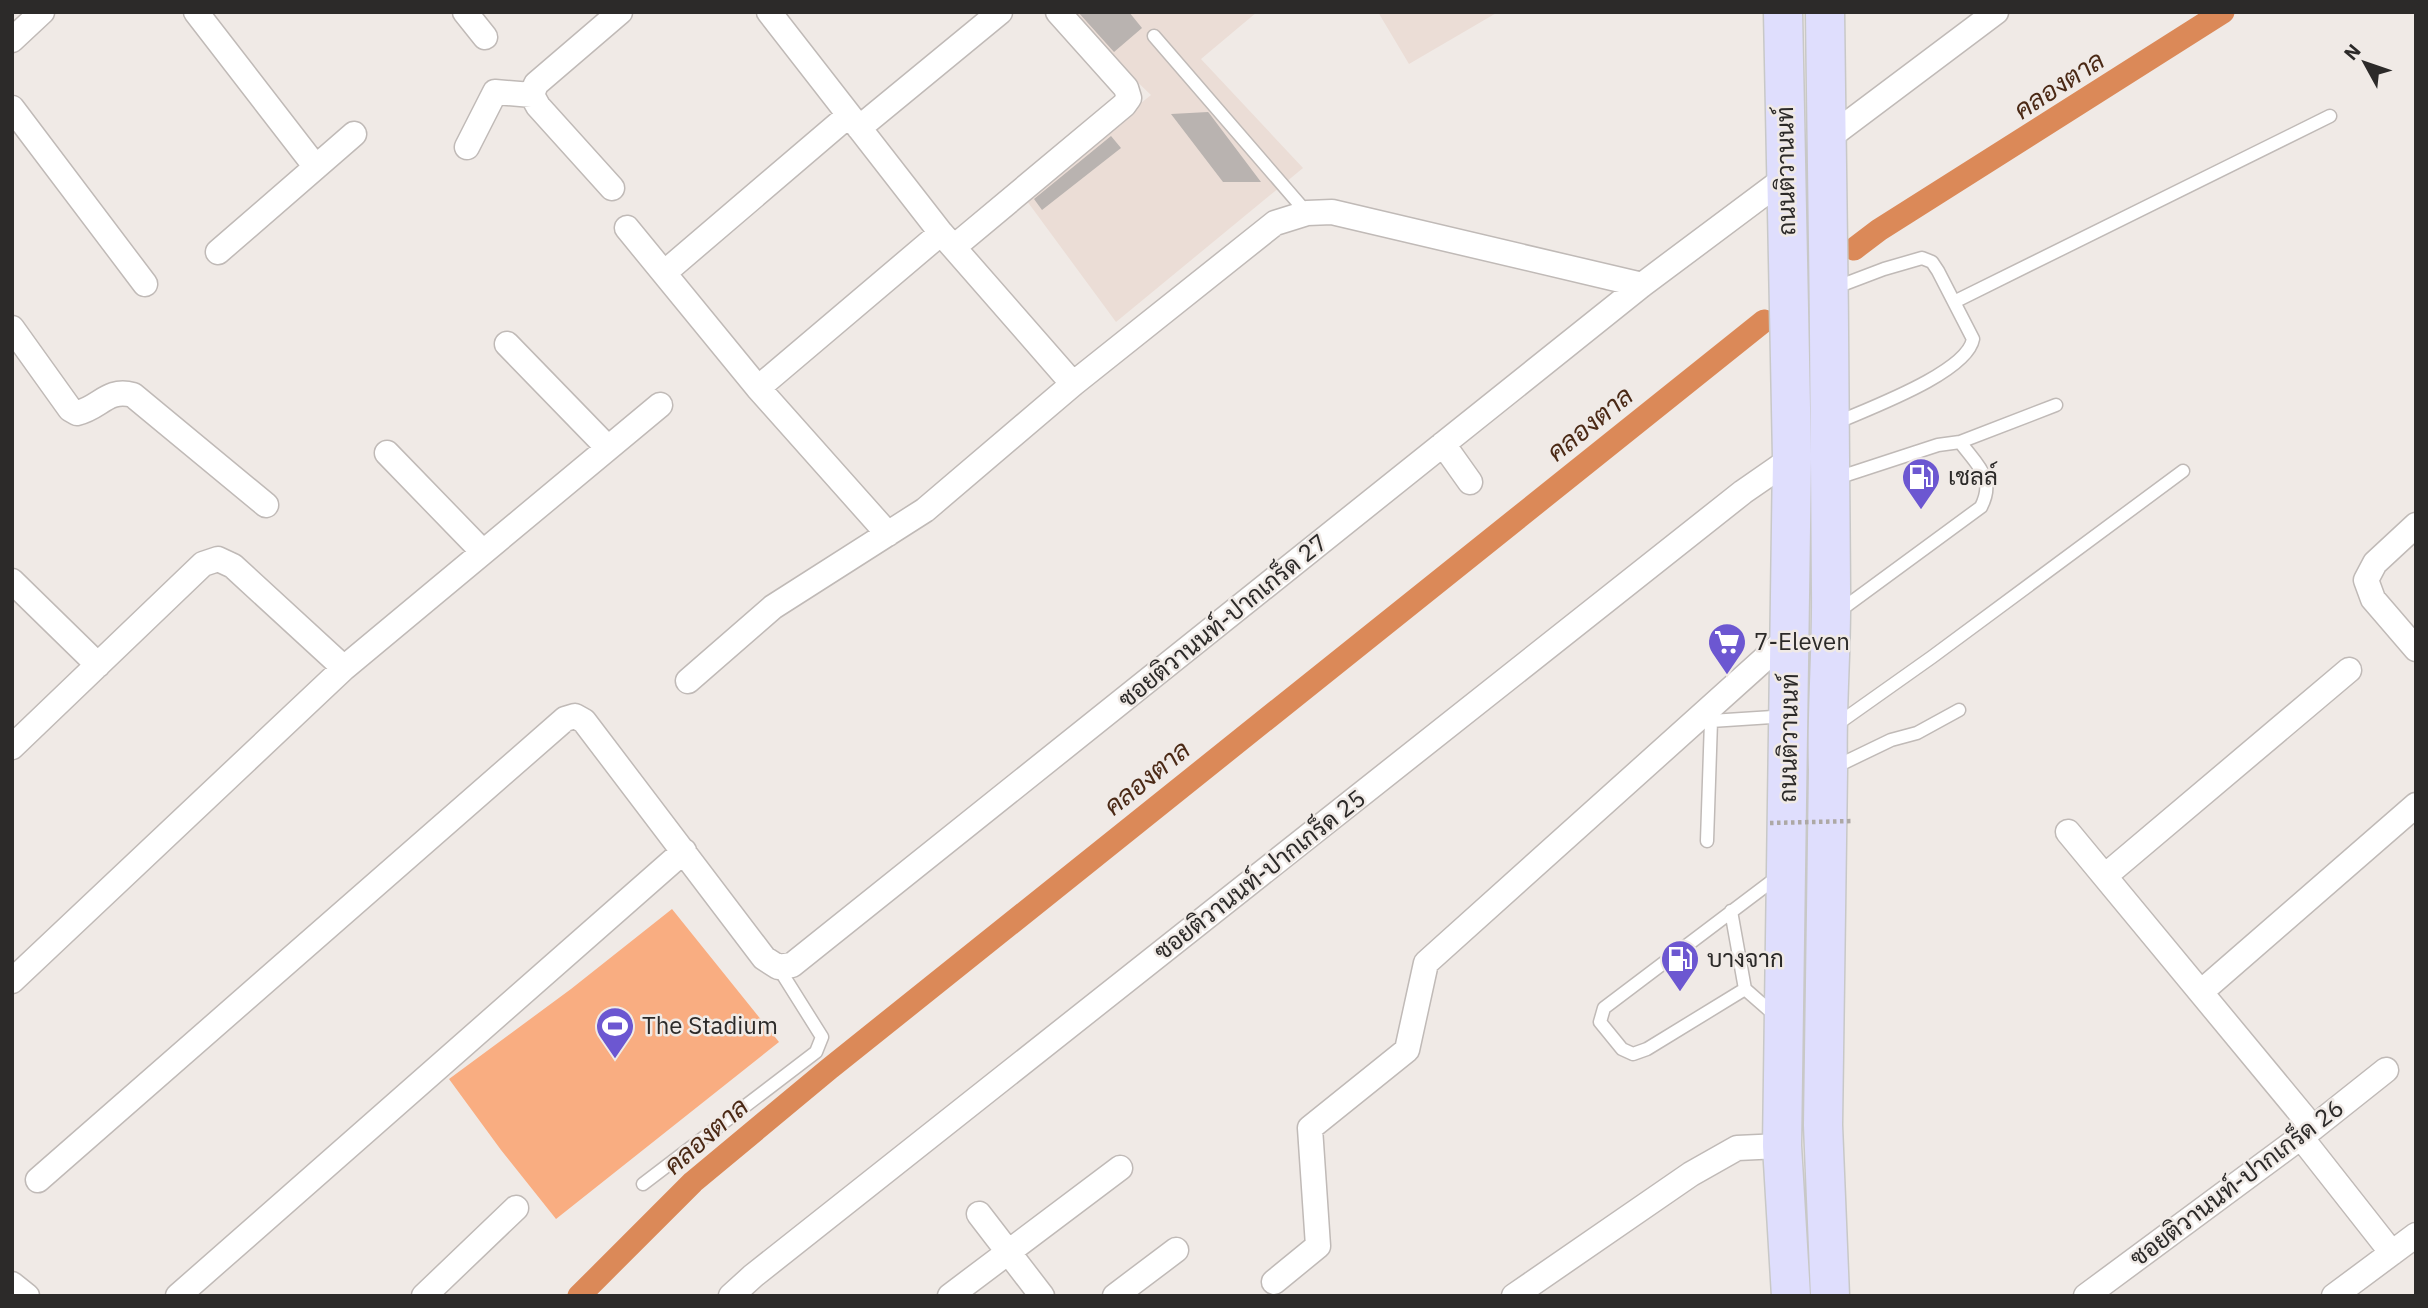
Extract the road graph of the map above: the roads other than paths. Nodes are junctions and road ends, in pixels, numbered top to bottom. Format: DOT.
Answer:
graph roads {
  1 [pos="42,12"];
  2 [pos="196,12"];
  3 [pos="465,12"];
  4 [pos="620,12"];
  5 [pos="769,12"];
  6 [pos="1000,12"];
  7 [pos="1058,12"];
  8 [pos="1783,12"];
  9 [pos="1825,12"];
  10 [pos="1996,12"];
  11 [pos="1154,36"];
  12 [pos="485,37"];
  13 [pos="12,40"];
  14 [pos="532,95"];
  15 [pos="12,108"];
  16 [pos="2330,116"];
  17 [pos="854,121"];
  18 [pos="354,134"];
  19 [pos="1827,139"];
  20 [pos="467,147"];
  21 [pos="315,166"];
  22 [pos="1785,178"];
  23 [pos="612,188"];
  24 [pos="1307,213"];
  25 [pos="627,228"];
  26 [pos="948,240"];
  27 [pos="218,252"];
  28 [pos="664,273"];
  29 [pos="145,284"];
  30 [pos="1642,285"];
  31 [pos="1830,290"];
  32 [pos="1954,302"];
  33 [pos="12,328"];
  34 [pos="507,344"];
  35 [pos="1073,384"];
  36 [pos="758,388"];
  37 [pos="660,405"];
  38 [pos="2056,405"];
  39 [pos="1830,425"];
  40 [pos="1960,442"];
  41 [pos="1443,444"];
  42 [pos="608,448"];
  43 [pos="387,453"];
  44 [pos="1792,458"];
  45 [pos="2183,471"];
  46 [pos="1830,481"];
  47 [pos="1470,482"];
  48 [pos="266,505"];
  49 [pos="2416,525"];
  50 [pos="888,534"];
  51 [pos="483,552"];
  52 [pos="12,581"];
  53 [pos="1832,616"];
  54 [pos="1790,636"];
  55 [pos="2416,649"];
  56 [pos="98,665"];
  57 [pos="344,668"];
  58 [pos="2349,670"];
  59 [pos="688,681"];
  60 [pos="1959,710"];
  61 [pos="1789,716"];
  62 [pos="1827,731"];
  63 [pos="12,747"];
  64 [pos="1828,770"];
  65 [pos="2416,805"];
  66 [pos="2068,832"];
  67 [pos="1707,841"];
  68 [pos="684,851"];
  69 [pos="1788,869"];
  70 [pos="2105,876"];
  71 [pos="1731,911"];
  72 [pos="778,967"];
  73 [pos="12,981"];
  74 [pos="1745,989"];
  75 [pos="2201,992"];
  76 [pos="1785,1025"];
  77 [pos="2386,1070"];
  78 [pos="2307,1132"];
  79 [pos="1782,1146"];
  80 [pos="1120,1168"];
  81 [pos="38,1180"];
  82 [pos="643,1184"];
  83 [pos="516,1208"];
  84 [pos="979,1214"];
  85 [pos="2416,1235"];
  86 [pos="1176,1250"];
  87 [pos="1008,1252"];
  88 [pos="2392,1253"];
  89 [pos="1274,1282"];
  90 [pos="12,1284"];
  91 [pos="27,1296"];
  92 [pos="178,1296"];
  93 [pos="424,1296"];
  94 [pos="731,1296"];
  95 [pos="950,1296"];
  96 [pos="1042,1296"];
  97 [pos="1115,1296"];
  98 [pos="1514,1296"];
  99 [pos="1790,1296"];
  100 [pos="1829,1296"];
  101 [pos="2086,1296"];
  102 [pos="2334,1296"];
  1 -- 13 [label="street"];
  2 -- 21 [label="street"];
  3 -- 12 [label="street"];
  4 -- 14 [label="street"];
  5 -- 17 [label="street"];
  6 -- 17 [label="street"];
  7 -- 26 [label="street"];
  8 -- 22 [label="main road, ถนนติวานนท์"];
  9 -- 19 [label="main road, ถนนติวานนท์"];
  10 -- 19 [label="street"];
  11 -- 24 [label="lane"];
  14 -- 20 [label="street"];
  14 -- 23 [label="street"];
  15 -- 29 [label="street"];
  16 -- 32 [label="lane"];
  17 -- 26 [label="street"];
  17 -- 28 [label="street"];
  18 -- 21 [label="street"];
  19 -- 31 [label="main road, ถนนติวานนท์"];
  21 -- 27 [label="street"];
  22 -- 30 [label="street, ซอยติวานนท์-ปากเกร็ด 27"];
  22 -- 44 [label="main road, ถนนติวานนท์"];
  24 -- 30 [label="street"];
  24 -- 35 [label="street"];
  25 -- 28 [label="street"];
  26 -- 35 [label="street"];
  26 -- 36 [label="street"];
  28 -- 36 [label="street"];
  30 -- 41 [label="street, ซอยติวานนท์-ปากเกร็ด 27"];
  31 -- 32 [label="lane"];
  31 -- 39 [label="main road, ถนนติวานนท์"];
  32 -- 39 [label="lane"];
  33 -- 48 [label="street"];
  34 -- 42 [label="street"];
  35 -- 50 [label="street"];
  36 -- 50 [label="street"];
  37 -- 42 [label="street"];
  38 -- 40 [label="lane"];
  39 -- 46 [label="main road, ถนนติวานนท์"];
  40 -- 46 [label="lane"];
  40 -- 53 [label="lane"];
  41 -- 47 [label="street"];
  41 -- 72 [label="street, ซอยติวานนท์-ปากเกร็ด 27"];
  42 -- 51 [label="street"];
  43 -- 51 [label="street"];
  44 -- 54 [label="main road, ถนนติวานนท์"];
  44 -- 94 [label="street, ซอยติวานนท์-ปากเกร็ด 25"];
  45 -- 62 [label="lane"];
  46 -- 53 [label="main road, ถนนติวานนท์"];
  49 -- 55 [label="street"];
  50 -- 59 [label="street"];
  51 -- 57 [label="street"];
  52 -- 56 [label="street"];
  53 -- 62 [label="main road, ถนนติวานนท์"];
  54 -- 61 [label="main road, ถนนติวานนท์"];
  54 -- 89 [label="street"];
  56 -- 57 [label="street"];
  56 -- 63 [label="street"];
  57 -- 73 [label="street"];
  58 -- 70 [label="street"];
  60 -- 64 [label="lane"];
  61 -- 67 [label="lane"];
  61 -- 69 [label="main road, ถนนติวานนท์"];
  62 -- 64 [label="main road, ถนนติวานนท์"];
  64 -- 100 [label="main road, ถนนติวานนท์"];
  65 -- 75 [label="street"];
  66 -- 70 [label="street"];
  68 -- 72 [label="street"];
  68 -- 81 [label="street"];
  68 -- 92 [label="street"];
  69 -- 71 [label="lane"];
  69 -- 76 [label="main road, ถนนติวานนท์"];
  70 -- 75 [label="street"];
  71 -- 74 [label="lane"];
  71 -- 74 [label="lane"];
  72 -- 82 [label="lane"];
  74 -- 76 [label="lane"];
  75 -- 78 [label="street"];
  76 -- 79 [label="main road, ถนนติวานนท์"];
  77 -- 78 [label="street, ซอยติวานนท์-ปากเกร็ด 26"];
  78 -- 88 [label="street"];
  78 -- 101 [label="street, ซอยติวานนท์-ปากเกร็ด 26"];
  79 -- 98 [label="street"];
  79 -- 99 [label="main road, ถนนติวานนท์"];
  80 -- 87 [label="street"];
  83 -- 93 [label="street"];
  84 -- 87 [label="street"];
  85 -- 88 [label="street"];
  86 -- 97 [label="street"];
  87 -- 95 [label="street"];
  87 -- 96 [label="street"];
  88 -- 102 [label="street"];
  90 -- 91 [label="street"];
}
